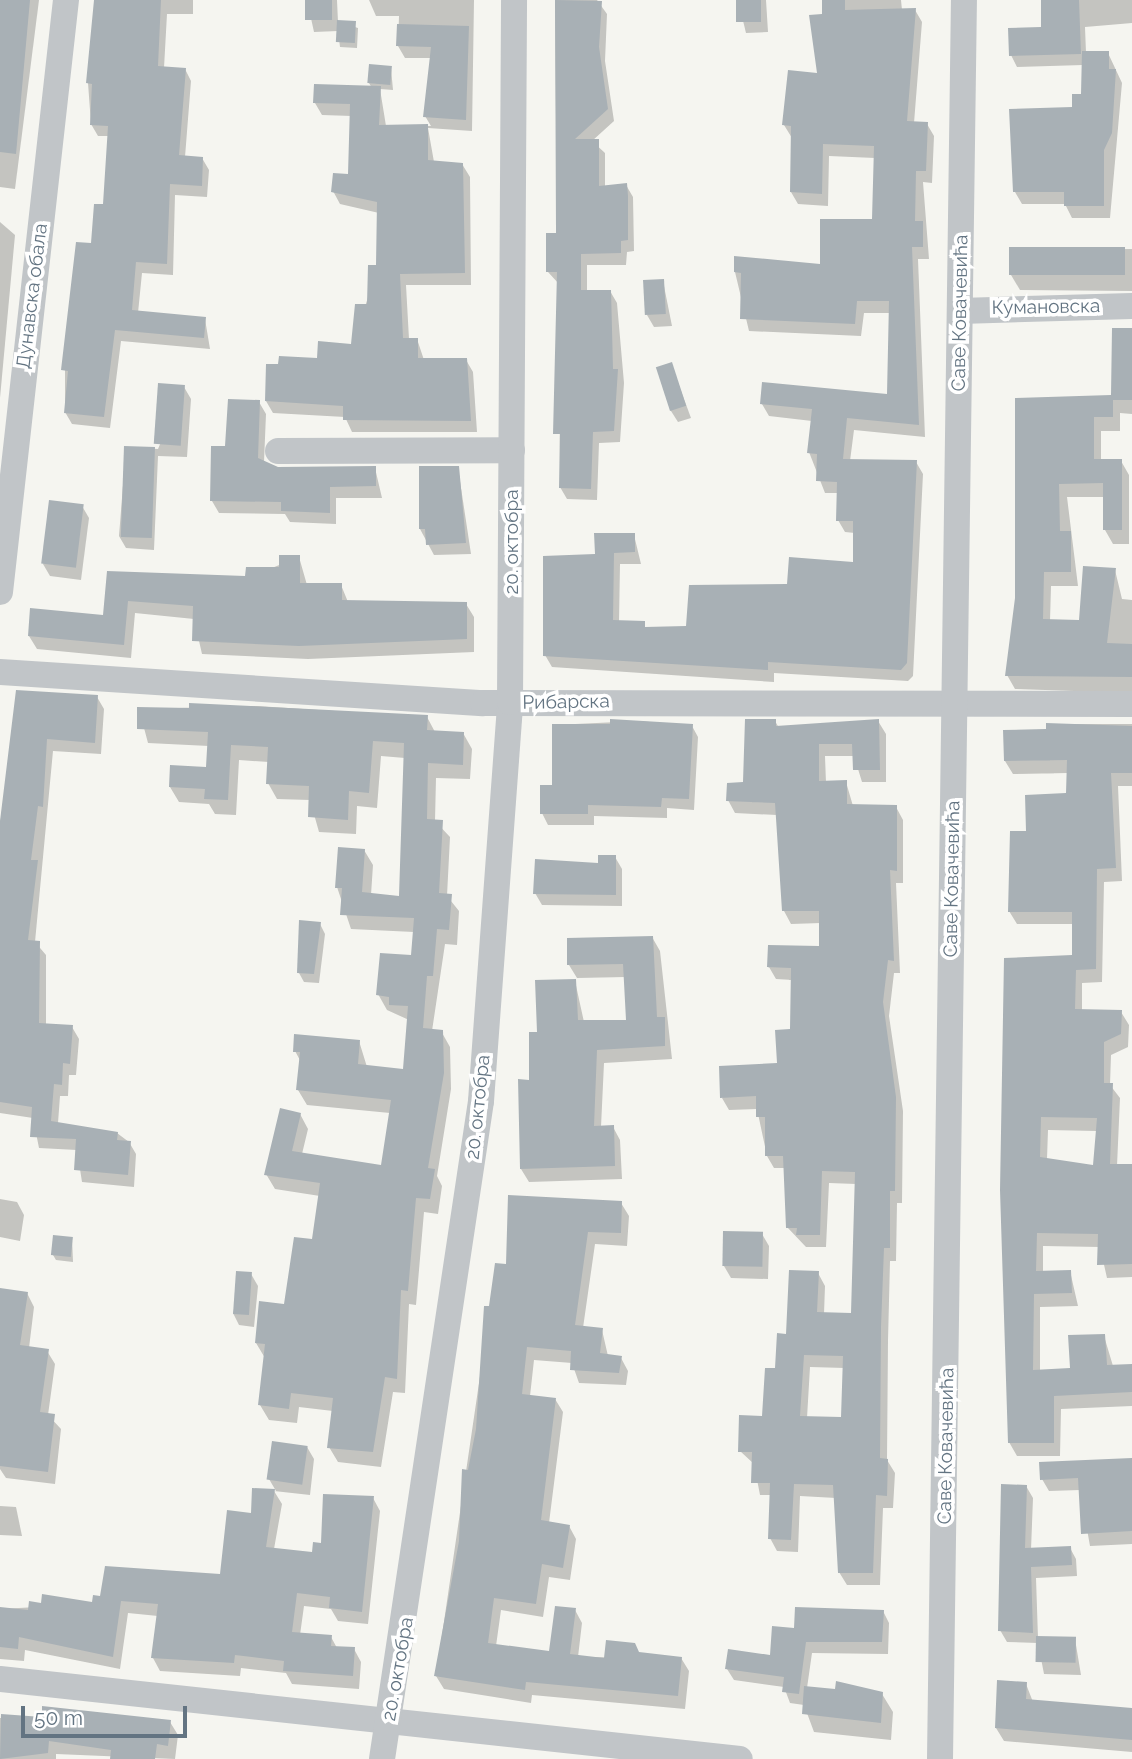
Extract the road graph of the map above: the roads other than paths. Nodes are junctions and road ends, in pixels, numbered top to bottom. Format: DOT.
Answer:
graph roads {
  1 [pos="66,0"];
  2 [pos="514,0"];
  3 [pos="964,0"];
  4 [pos="1132,306"];
  5 [pos="960,311"];
  6 [pos="512,450"];
  7 [pos="278,451"];
  8 [pos="0,592"];
  9 [pos="0,672"];
  10 [pos="510,702"];
  11 [pos="1132,704"];
  12 [pos="955,708"];
  13 [pos="0,1679"];
  14 [pos="390,1723"];
  15 [pos="382,1759"];
  16 [pos="740,1759"];
  17 [pos="940,1759"];
  1 -- 8 [label="street, Дунавска обала"];
  2 -- 6 [label="street, 20. октобра"];
  3 -- 5 [label="street, Саве Ковачевића"];
  4 -- 5 [label="street, Кумановска"];
  5 -- 12 [label="street, Саве Ковачевића"];
  6 -- 7 [label="street"];
  6 -- 10 [label="street, 20. октобра"];
  9 -- 10 [label="street, Рибарска"];
  10 -- 12 [label="street, Рибарска"];
  10 -- 14 [label="street, 20. октобра"];
  11 -- 12 [label="street, Рибарска"];
  12 -- 17 [label="street, Саве Ковачевића"];
  13 -- 14 [label="street"];
  14 -- 15 [label="street, 20. октобра"];
  14 -- 16 [label="street"];
}
